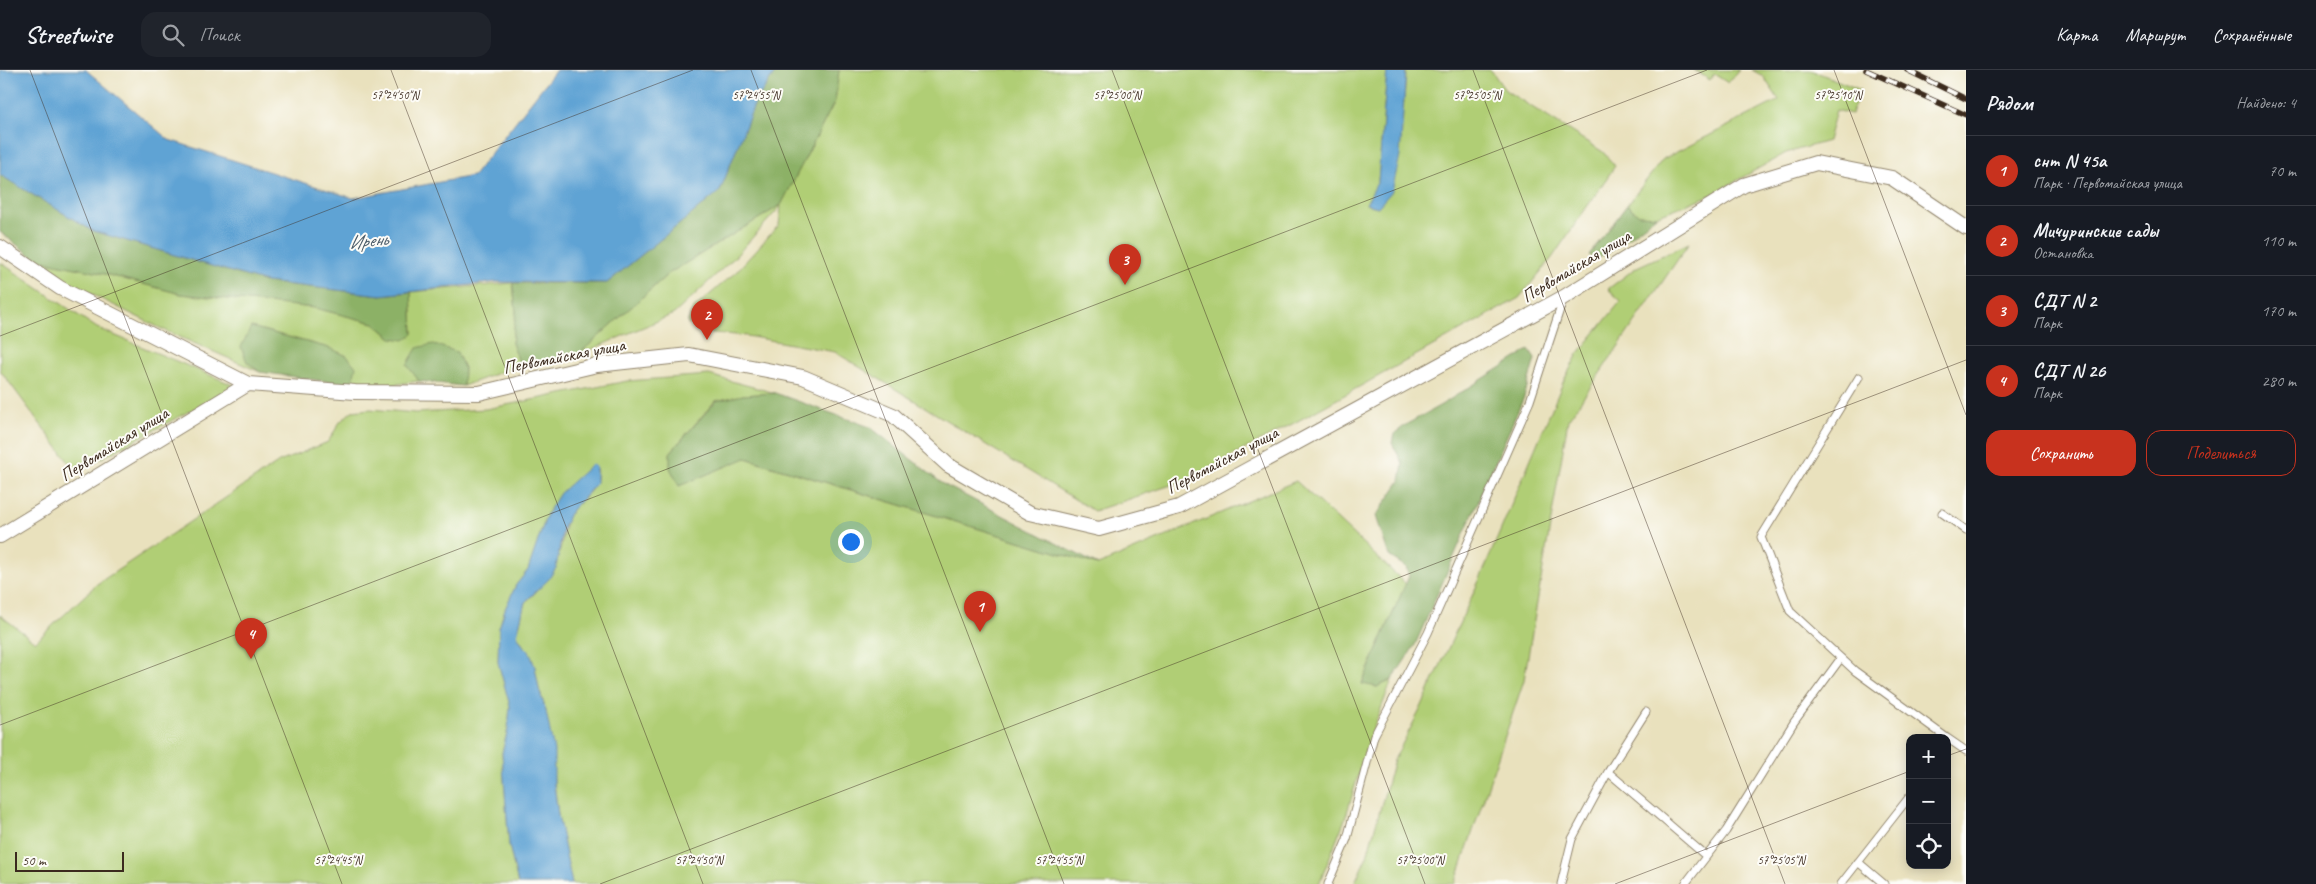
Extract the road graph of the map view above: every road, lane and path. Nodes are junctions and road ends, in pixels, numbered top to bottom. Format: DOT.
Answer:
graph roads {
  1 [pos="1966,228"];
  2 [pos="0,247"];
  3 [pos="1564,297"];
  4 [pos="1859,377"];
  5 [pos="248,384"];
  6 [pos="1942,513"];
  7 [pos="1966,530"];
  8 [pos="0,536"];
  9 [pos="1841,658"];
  10 [pos="1646,712"];
  11 [pos="1942,734"];
  12 [pos="1951,741"];
  13 [pos="1966,752"];
  14 [pos="1608,772"];
  15 [pos="1906,801"];
  16 [pos="1706,856"];
  17 [pos="1858,862"];
  18 [pos="1328,884"];
  19 [pos="1561,884"];
  20 [pos="1685,884"];
  21 [pos="1841,884"];
  22 [pos="1884,884"];
  1 -- 3 [label="street, Первомайская улица"];
  2 -- 5 [label="street, Первомайская улица"];
  3 -- 5 [label="street, Первомайская улица"];
  3 -- 18 [label="lane"];
  4 -- 9 [label="lane"];
  5 -- 8 [label="street, Первомайская улица"];
  6 -- 7 [label="lane"];
  9 -- 11 [label="lane"];
  9 -- 16 [label="lane"];
  10 -- 14 [label="lane"];
  12 -- 13 [label="lane"];
  14 -- 16 [label="lane"];
  14 -- 19 [label="lane"];
  15 -- 17 [label="lane"];
  16 -- 20 [label="lane"];
  17 -- 21 [label="lane"];
  17 -- 22 [label="lane"];
}
